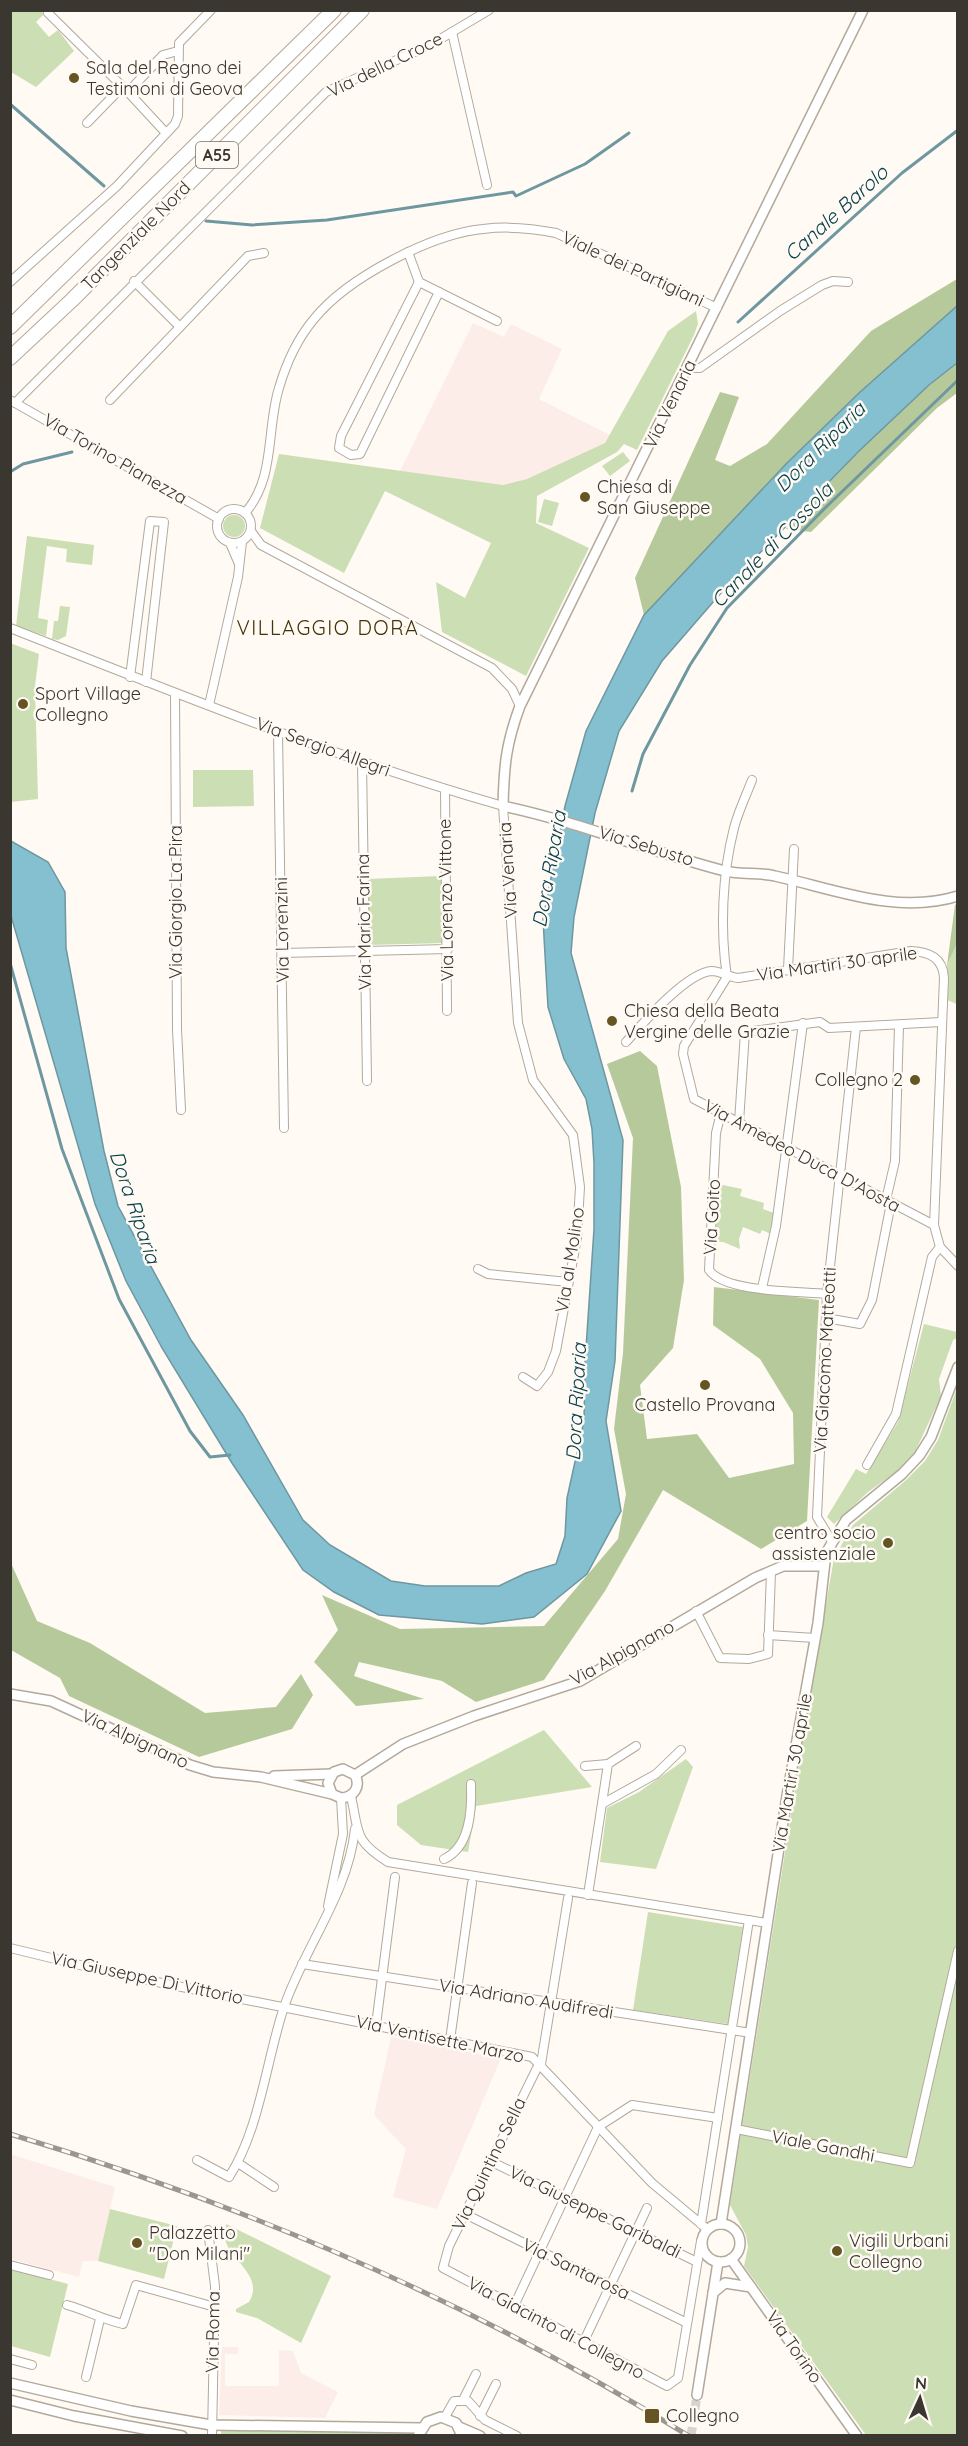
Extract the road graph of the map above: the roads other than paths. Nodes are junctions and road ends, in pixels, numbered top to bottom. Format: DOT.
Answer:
graph roads {
  1 [pos="211,10"];
  2 [pos="334,10"];
  3 [pos="362,10"];
  4 [pos="489,10"];
  5 [pos="863,10"];
  6 [pos="48,13"];
  7 [pos="452,32"];
  8 [pos="178,51"];
  9 [pos="125,90"];
  10 [pos="87,123"];
  11 [pos="166,134"];
  12 [pos="487,185"];
  13 [pos="408,252"];
  14 [pos="264,253"];
  15 [pos="134,281"];
  16 [pos="10,282"];
  17 [pos="419,282"];
  18 [pos="848,282"];
  19 [pos="439,292"];
  20 [pos="717,308"];
  21 [pos="497,321"];
  22 [pos="10,327"];
  23 [pos="180,327"];
  24 [pos="10,358"];
  25 [pos="687,368"];
  26 [pos="110,399"];
  27 [pos="13,401"];
  28 [pos="245,513"];
  29 [pos="219,519"];
  30 [pos="251,531"];
  31 [pos="242,542"];
  32 [pos="230,543"];
  33 [pos="239,564"];
  34 [pos="10,628"];
  35 [pos="130,677"];
  36 [pos="146,682"];
  37 [pos="175,693"];
  38 [pos="208,705"];
  39 [pos="520,706"];
  40 [pos="278,731"];
  41 [pos="362,763"];
  42 [pos="752,780"];
  43 [pos="445,789"];
  44 [pos="503,806"];
  45 [pos="794,849"];
  46 [pos="728,872"];
  47 [pos="791,879"];
  48 [pos="957,896"];
  49 [pos="513,948"];
  50 [pos="448,949"];
  51 [pos="365,952"];
  52 [pos="283,953"];
  53 [pos="788,969"];
  54 [pos="727,977"];
  55 [pos="447,1011"];
  56 [pos="941,1022"];
  57 [pos="803,1023"];
  58 [pos="898,1026"];
  59 [pos="856,1027"];
  60 [pos="626,1042"];
  61 [pos="367,1081"];
  62 [pos="181,1110"];
  63 [pos="721,1113"];
  64 [pos="739,1122"];
  65 [pos="284,1128"];
  66 [pos="786,1147"];
  67 [pos="840,1176"];
  68 [pos="888,1202"];
  69 [pos="934,1225"];
  70 [pos="940,1247"];
  71 [pos="957,1266"];
  72 [pos="478,1269"];
  73 [pos="568,1282"];
  74 [pos="762,1288"];
  75 [pos="827,1294"];
  76 [pos="826,1318"];
  77 [pos="957,1367"];
  78 [pos="523,1377"];
  79 [pos="867,1465"];
  80 [pos="831,1540"];
  81 [pos="822,1566"];
  82 [pos="771,1572"];
  83 [pos="696,1611"];
  84 [pos="768,1635"];
  85 [pos="815,1638"];
  86 [pos="10,1694"];
  87 [pos="636,1746"];
  88 [pos="681,1750"];
  89 [pos="608,1764"];
  90 [pos="585,1767"];
  91 [pos="332,1774"];
  92 [pos="355,1775"];
  93 [pos="261,1777"];
  94 [pos="471,1784"];
  95 [pos="337,1796"];
  96 [pos="351,1796"];
  97 [pos="602,1804"];
  98 [pos="356,1818"];
  99 [pos="444,1859"];
  100 [pos="395,1877"];
  101 [pos="472,1883"];
  102 [pos="588,1895"];
  103 [pos="568,1898"];
  104 [pos="327,1913"];
  105 [pos="749,1920"];
  106 [pos="767,1923"];
  107 [pos="10,1948"];
  108 [pos="957,1951"];
  109 [pos="302,1964"];
  110 [pos="383,1977"];
  111 [pos="458,1988"];
  112 [pos="551,2002"];
  113 [pos="284,2006"];
  114 [pos="376,2025"];
  115 [pos="731,2030"];
  116 [pos="751,2033"];
  117 [pos="450,2040"];
  118 [pos="541,2064"];
  119 [pos="718,2118"];
  120 [pos="598,2127"];
  121 [pos="736,2129"];
  122 [pos="197,2160"];
  123 [pos="492,2162"];
  124 [pos="238,2163"];
  125 [pos="274,2187"];
  126 [pos="566,2197"];
  127 [pos="647,2208"];
  128 [pos="465,2214"];
  129 [pos="721,2224"];
  130 [pos="704,2226"];
  131 [pos="208,2230"];
  132 [pos="636,2231"];
  133 [pos="701,2241"];
  134 [pos="540,2251"];
  135 [pos="731,2259"];
  136 [pos="697,2262"];
  137 [pos="718,2262"];
  138 [pos="10,2265"];
  139 [pos="443,2268"];
  140 [pos="49,2275"];
  141 [pos="610,2286"];
  142 [pos="751,2287"];
  143 [pos="713,2293"];
  144 [pos="67,2305"];
  145 [pos="514,2306"];
  146 [pos="215,2307"];
  147 [pos="100,2319"];
  148 [pos="687,2323"];
  149 [pos="583,2343"];
  150 [pos="10,2359"];
  151 [pos="32,2365"];
  152 [pos="476,2374"];
  153 [pos="86,2377"];
  154 [pos="10,2383"];
  155 [pos="496,2384"];
  156 [pos="697,2395"];
  157 [pos="10,2400"];
  158 [pos="464,2400"];
  159 [pos="480,2416"];
  160 [pos="445,2417"];
  161 [pos="212,2425"];
  162 [pos="461,2431"];
  163 [pos="420,2432"];
  164 [pos="480,2435"];
  165 [pos="182,2436"];
  166 [pos="212,2436"];
  167 [pos="517,2436"];
  168 [pos="857,2436"];
  1 -- 8 [label="street"];
  2 -- 22 [label="highway, Tangenziale Nord / A55"];
  3 -- 24 [label="highway, Tangenziale Nord / A55"];
  4 -- 7 [label="street, Via della Croce"];
  5 -- 20 [label="street, Via Venaria"];
  6 -- 9 [label="street"];
  7 -- 12 [label="street"];
  7 -- 15 [label="street, Via della Croce"];
  8 -- 9 [label="street"];
  8 -- 11 [label="street"];
  9 -- 10 [label="street"];
  9 -- 11 [label="street"];
  11 -- 16 [label="street"];
  13 -- 17 [label="street"];
  13 -- 20 [label="street, Viale dei Partigiani"];
  13 -- 28 [label="street, Viale dei Partigiani"];
  14 -- 23 [label="street"];
  15 -- 23 [label="street"];
  15 -- 27 [label="street, Via della Croce"];
  17 -- 19 [label="street"];
  17 -- 19 [label="street"];
  18 -- 25 [label="street"];
  19 -- 21 [label="street"];
  20 -- 25 [label="street, Via Venaria"];
  23 -- 26 [label="street"];
  25 -- 39 [label="street, Via Venaria"];
  27 -- 29 [label="street, Via Torino Pianezza"];
  28 -- 29 [label="street"];
  28 -- 30 [label="street"];
  29 -- 32 [label="street"];
  30 -- 31 [label="street"];
  30 -- 39 [label="street"];
  31 -- 32 [label="street"];
  31 -- 33 [label="street"];
  32 -- 33 [label="street"];
  33 -- 38 [label="street"];
  34 -- 35 [label="street, Via Sergio Allegri"];
  35 -- 36 [label="street, Via Sergio Allegri"];
  35 -- 36 [label="street"];
  36 -- 37 [label="street, Via Sergio Allegri"];
  37 -- 38 [label="street, Via Sergio Allegri"];
  37 -- 62 [label="street, Via Giorgio La Pira"];
  38 -- 40 [label="street, Via Sergio Allegri"];
  39 -- 44 [label="street, Via Venaria"];
  40 -- 41 [label="street, Via Sergio Allegri"];
  40 -- 52 [label="street, Via Lorenzini"];
  41 -- 43 [label="street, Via Sergio Allegri"];
  41 -- 51 [label="street, Via Mario Farina"];
  42 -- 46 [label="street"];
  43 -- 44 [label="street, Via Sergio Allegri"];
  43 -- 50 [label="street, Via Lorenzo Vittone"];
  44 -- 46 [label="street, Via Sebusto"];
  44 -- 49 [label="street, Via Venaria"];
  45 -- 47 [label="street"];
  46 -- 47 [label="street, Via Sebusto"];
  46 -- 54 [label="street"];
  47 -- 48 [label="street, Via Sebusto"];
  47 -- 53 [label="street"];
  49 -- 73 [label="street, Via al Molino"];
  50 -- 51 [label="street"];
  50 -- 55 [label="street, Via Lorenzo Vittone"];
  51 -- 52 [label="street"];
  51 -- 61 [label="street, Via Mario Farina"];
  52 -- 65 [label="street, Via Lorenzini"];
  53 -- 54 [label="street, Via Martiri 30 aprile"];
  53 -- 56 [label="street, Via Martiri 30 aprile"];
  54 -- 60 [label="street, Via Martiri 30 aprile"];
  54 -- 63 [label="street, Via Amedeo Duca D'Aosta"];
  56 -- 58 [label="street"];
  56 -- 69 [label="street, Via Martiri 30 aprile"];
  57 -- 59 [label="street"];
  57 -- 64 [label="street"];
  57 -- 66 [label="street"];
  58 -- 59 [label="street"];
  58 -- 68 [label="street"];
  59 -- 67 [label="street, Via Giacomo Matteotti"];
  63 -- 64 [label="street, Via Amedeo Duca D'Aosta"];
  63 -- 74 [label="street, Via Goito"];
  64 -- 66 [label="street, Via Amedeo Duca D'Aosta"];
  66 -- 67 [label="street, Via Amedeo Duca D'Aosta"];
  66 -- 74 [label="street"];
  67 -- 68 [label="street, Via Amedeo Duca D'Aosta"];
  67 -- 75 [label="street, Via Giacomo Matteotti"];
  68 -- 69 [label="street, Via Amedeo Duca D'Aosta"];
  68 -- 76 [label="street"];
  69 -- 70 [label="street, Via Martiri 30 aprile"];
  70 -- 71 [label="street"];
  70 -- 79 [label="street"];
  72 -- 73 [label="street"];
  73 -- 78 [label="street, Via al Molino"];
  74 -- 75 [label="street, Via Goito"];
  75 -- 76 [label="street, Via Giacomo Matteotti"];
  76 -- 80 [label="street, Via Giacomo Matteotti"];
  77 -- 80 [label="street, Via Martiri 30 aprile"];
  80 -- 81 [label="street, Via Martiri 30 aprile"];
  81 -- 82 [label="street, Via Alpignano"];
  81 -- 85 [label="street, Via Martiri 30 aprile"];
  82 -- 83 [label="street, Via Alpignano"];
  82 -- 84 [label="street"];
  83 -- 84 [label="street"];
  83 -- 92 [label="street, Via Alpignano"];
  84 -- 85 [label="street"];
  85 -- 106 [label="street, Via Martiri 30 aprile"];
  86 -- 93 [label="street, Via Alpignano"];
  87 -- 89 [label="street"];
  88 -- 97 [label="street"];
  89 -- 90 [label="street"];
  89 -- 97 [label="street"];
  91 -- 92 [label="street"];
  91 -- 93 [label="street, Via Alpignano"];
  91 -- 95 [label="street"];
  92 -- 96 [label="street"];
  93 -- 95 [label="street, Via Alpignano"];
  94 -- 99 [label="street"];
  95 -- 96 [label="street"];
  95 -- 104 [label="street"];
  96 -- 98 [label="street"];
  97 -- 102 [label="street"];
  98 -- 102 [label="street"];
  98 -- 104 [label="street"];
  100 -- 110 [label="street"];
  101 -- 111 [label="street"];
  102 -- 105 [label="street"];
  103 -- 112 [label="street"];
  104 -- 109 [label="street"];
  105 -- 106 [label="street"];
  105 -- 115 [label="street"];
  106 -- 116 [label="street, Via Martiri 30 aprile"];
  107 -- 113 [label="street, Via Giuseppe Di Vittorio"];
  108 -- 121 [label="street, Viale Gandhi"];
  109 -- 110 [label="street, Via Adriano Audifredi"];
  109 -- 113 [label="street"];
  110 -- 111 [label="street, Via Adriano Audifredi"];
  110 -- 114 [label="street"];
  111 -- 112 [label="street, Via Adriano Audifredi"];
  111 -- 117 [label="street"];
  112 -- 115 [label="street, Via Adriano Audifredi"];
  112 -- 118 [label="street"];
  113 -- 114 [label="street, Via Ventisette Marzo"];
  113 -- 124 [label="street"];
  114 -- 117 [label="street, Via Ventisette Marzo"];
  115 -- 116 [label="street, Via Adriano Audifredi"];
  115 -- 119 [label="street"];
  116 -- 121 [label="street, Via Martiri 30 aprile"];
  117 -- 118 [label="street, Via Ventisette Marzo"];
  118 -- 120 [label="street, Via Ventisette Marzo"];
  118 -- 123 [label="street, Via Quintino Sella"];
  119 -- 120 [label="street"];
  119 -- 130 [label="street"];
  120 -- 126 [label="street"];
  120 -- 130 [label="street, Via Ventisette Marzo"];
  121 -- 129 [label="street, Via Martiri 30 aprile"];
  122 -- 124 [label="street"];
  123 -- 126 [label="street, Via Giuseppe Garibaldi"];
  123 -- 128 [label="street, Via Quintino Sella"];
  124 -- 125 [label="street"];
  126 -- 132 [label="street, Via Giuseppe Garibaldi"];
  126 -- 134 [label="street"];
  127 -- 132 [label="street"];
  128 -- 134 [label="street, Via Santarosa"];
  128 -- 139 [label="street, Via Quintino Sella"];
  129 -- 130 [label="street"];
  129 -- 135 [label="street"];
  130 -- 133 [label="street"];
  131 -- 146 [label="street, Via Roma"];
  132 -- 136 [label="street, Via Giuseppe Garibaldi"];
  132 -- 141 [label="street"];
  133 -- 136 [label="street"];
  133 -- 137 [label="street"];
  134 -- 141 [label="street, Via Santarosa"];
  134 -- 145 [label="street"];
  135 -- 137 [label="street"];
  135 -- 142 [label="street, Via Torino"];
  136 -- 148 [label="street"];
  137 -- 143 [label="street"];
  138 -- 140 [label="street"];
  139 -- 145 [label="street, Via Giacinto di Collegno"];
  141 -- 148 [label="street, Via Santarosa"];
  141 -- 149 [label="street"];
  142 -- 143 [label="street"];
  142 -- 168 [label="street, Via Torino"];
  143 -- 156 [label="street"];
  144 -- 147 [label="street"];
  145 -- 149 [label="street, Via Giacinto di Collegno"];
  146 -- 147 [label="street"];
  146 -- 161 [label="street, Via Roma"];
  147 -- 153 [label="street"];
  148 -- 149 [label="street, Via Giacinto di Collegno"];
  150 -- 151 [label="street"];
  152 -- 158 [label="street"];
  154 -- 161 [label="street"];
  155 -- 159 [label="street"];
  157 -- 165 [label="street"];
  158 -- 159 [label="street"];
  158 -- 160 [label="street"];
  159 -- 167 [label="street"];
  160 -- 162 [label="street"];
  160 -- 163 [label="street"];
  161 -- 163 [label="street"];
  161 -- 166 [label="street, Via Roma"];
  162 -- 164 [label="street"];
}
